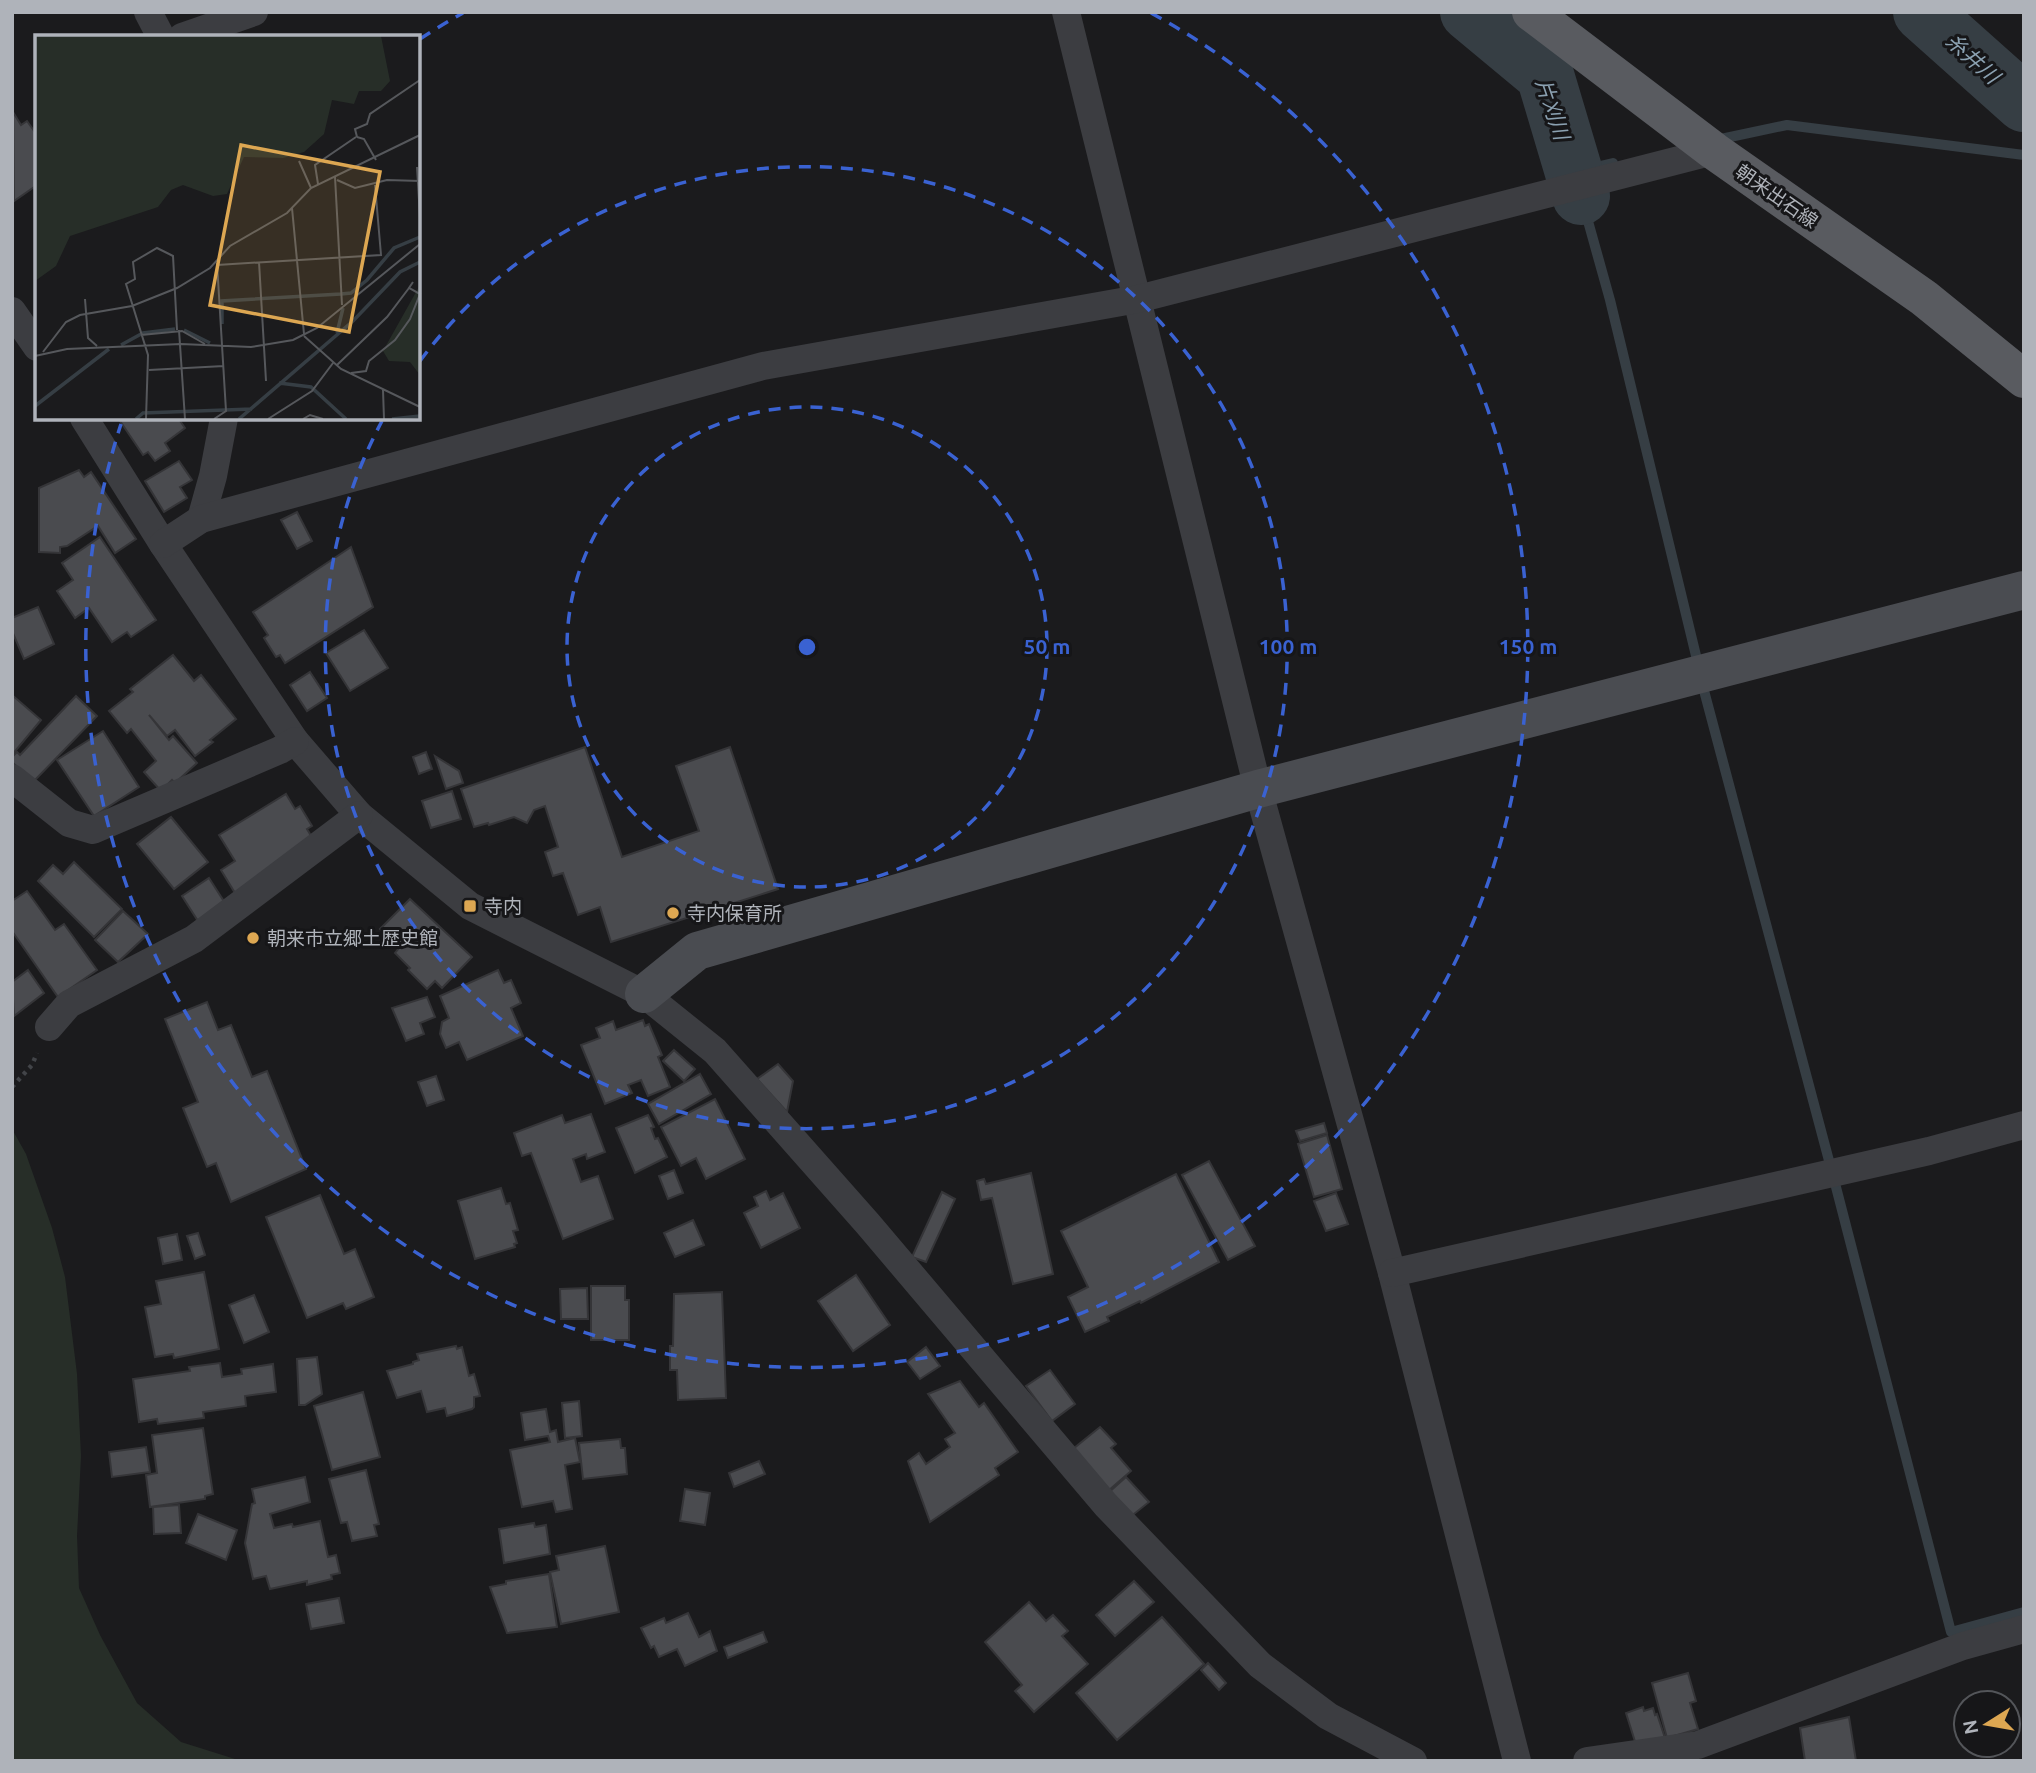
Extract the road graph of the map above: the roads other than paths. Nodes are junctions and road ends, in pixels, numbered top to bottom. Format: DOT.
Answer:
graph roads {
  1 [pos="149,12"];
  2 [pos="254,12"];
  3 [pos="1066,12"];
  4 [pos="1531,12"];
  5 [pos="159,35"];
  6 [pos="188,35"];
  7 [pos="1714,151"];
  8 [pos="1138,299"];
  9 [pos="12,311"];
  10 [pos="35,344"];
  11 [pos="2024,379"];
  12 [pos="84,420"];
  13 [pos="223,420"];
  14 [pos="201,519"];
  15 [pos="163,544"];
  16 [pos="2024,590"];
  17 [pos="295,741"];
  18 [pos="12,778"];
  19 [pos="1258,789"];
  20 [pos="359,815"];
  21 [pos="644,994"];
  22 [pos="49,1027"];
  23 [pos="2024,1125"];
  24 [pos="1392,1273"];
  25 [pos="2024,1629"];
  26 [pos="1413,1761"];
  27 [pos="1517,1761"];
  28 [pos="1587,1761"];
  1 -- 5 [label="street"];
  2 -- 6 [label="street"];
  3 -- 8 [label="street"];
  4 -- 7 [label="main road, 朝来出石線"];
  7 -- 8 [label="street"];
  7 -- 11 [label="main road, 朝来出石線"];
  8 -- 14 [label="street"];
  8 -- 19 [label="street"];
  9 -- 10 [label="street"];
  12 -- 15 [label="street"];
  13 -- 14 [label="street"];
  14 -- 15 [label="street"];
  15 -- 17 [label="street"];
  16 -- 19 [label="street"];
  17 -- 18 [label="street"];
  17 -- 20 [label="street"];
  19 -- 21 [label="street"];
  19 -- 24 [label="street"];
  20 -- 21 [label="street"];
  20 -- 22 [label="street"];
  21 -- 26 [label="street"];
  23 -- 24 [label="street"];
  24 -- 27 [label="street"];
  25 -- 28 [label="street"];
}
